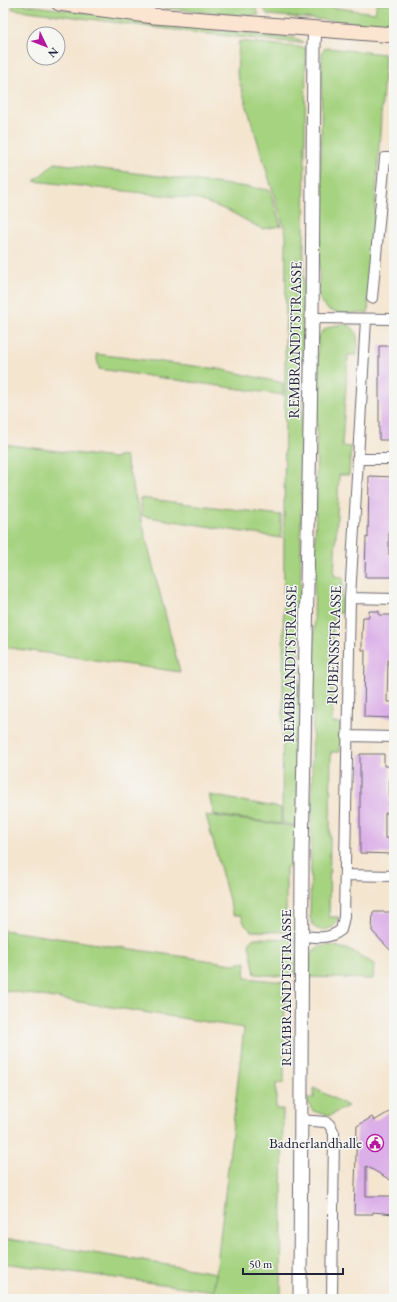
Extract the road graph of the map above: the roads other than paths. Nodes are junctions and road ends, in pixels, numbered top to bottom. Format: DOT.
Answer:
graph roads {
  1 [pos="59,3"];
  2 [pos="315,29"];
  3 [pos="394,35"];
  4 [pos="394,158"];
  5 [pos="372,298"];
  6 [pos="312,318"];
  7 [pos="366,319"];
  8 [pos="394,319"];
  9 [pos="357,459"];
  10 [pos="394,459"];
  11 [pos="350,598"];
  12 [pos="394,599"];
  13 [pos="347,736"];
  14 [pos="394,737"];
  15 [pos="346,875"];
  16 [pos="394,876"];
  17 [pos="302,936"];
  18 [pos="301,1120"];
  19 [pos="300,1299"];
  20 [pos="332,1299"];
  1 -- 2 [label="main road"];
  2 -- 3 [label="main road"];
  2 -- 6 [label="street, REMBRANDTSTRASSE"];
  4 -- 5 [label="street"];
  6 -- 7 [label="street"];
  6 -- 17 [label="street, REMBRANDTSTRASSE"];
  7 -- 8 [label="street"];
  7 -- 9 [label="street, RUBENSSTRASSE"];
  9 -- 10 [label="street"];
  9 -- 11 [label="street, RUBENSSTRASSE"];
  11 -- 12 [label="street"];
  11 -- 13 [label="street, RUBENSSTRASSE"];
  13 -- 14 [label="street"];
  13 -- 15 [label="street, RUBENSSTRASSE"];
  15 -- 16 [label="street"];
  15 -- 17 [label="street, RUBENSSTRASSE"];
  17 -- 18 [label="street, REMBRANDTSTRASSE"];
  18 -- 19 [label="street, REMBRANDTSTRASSE"];
  18 -- 20 [label="street"];
}
